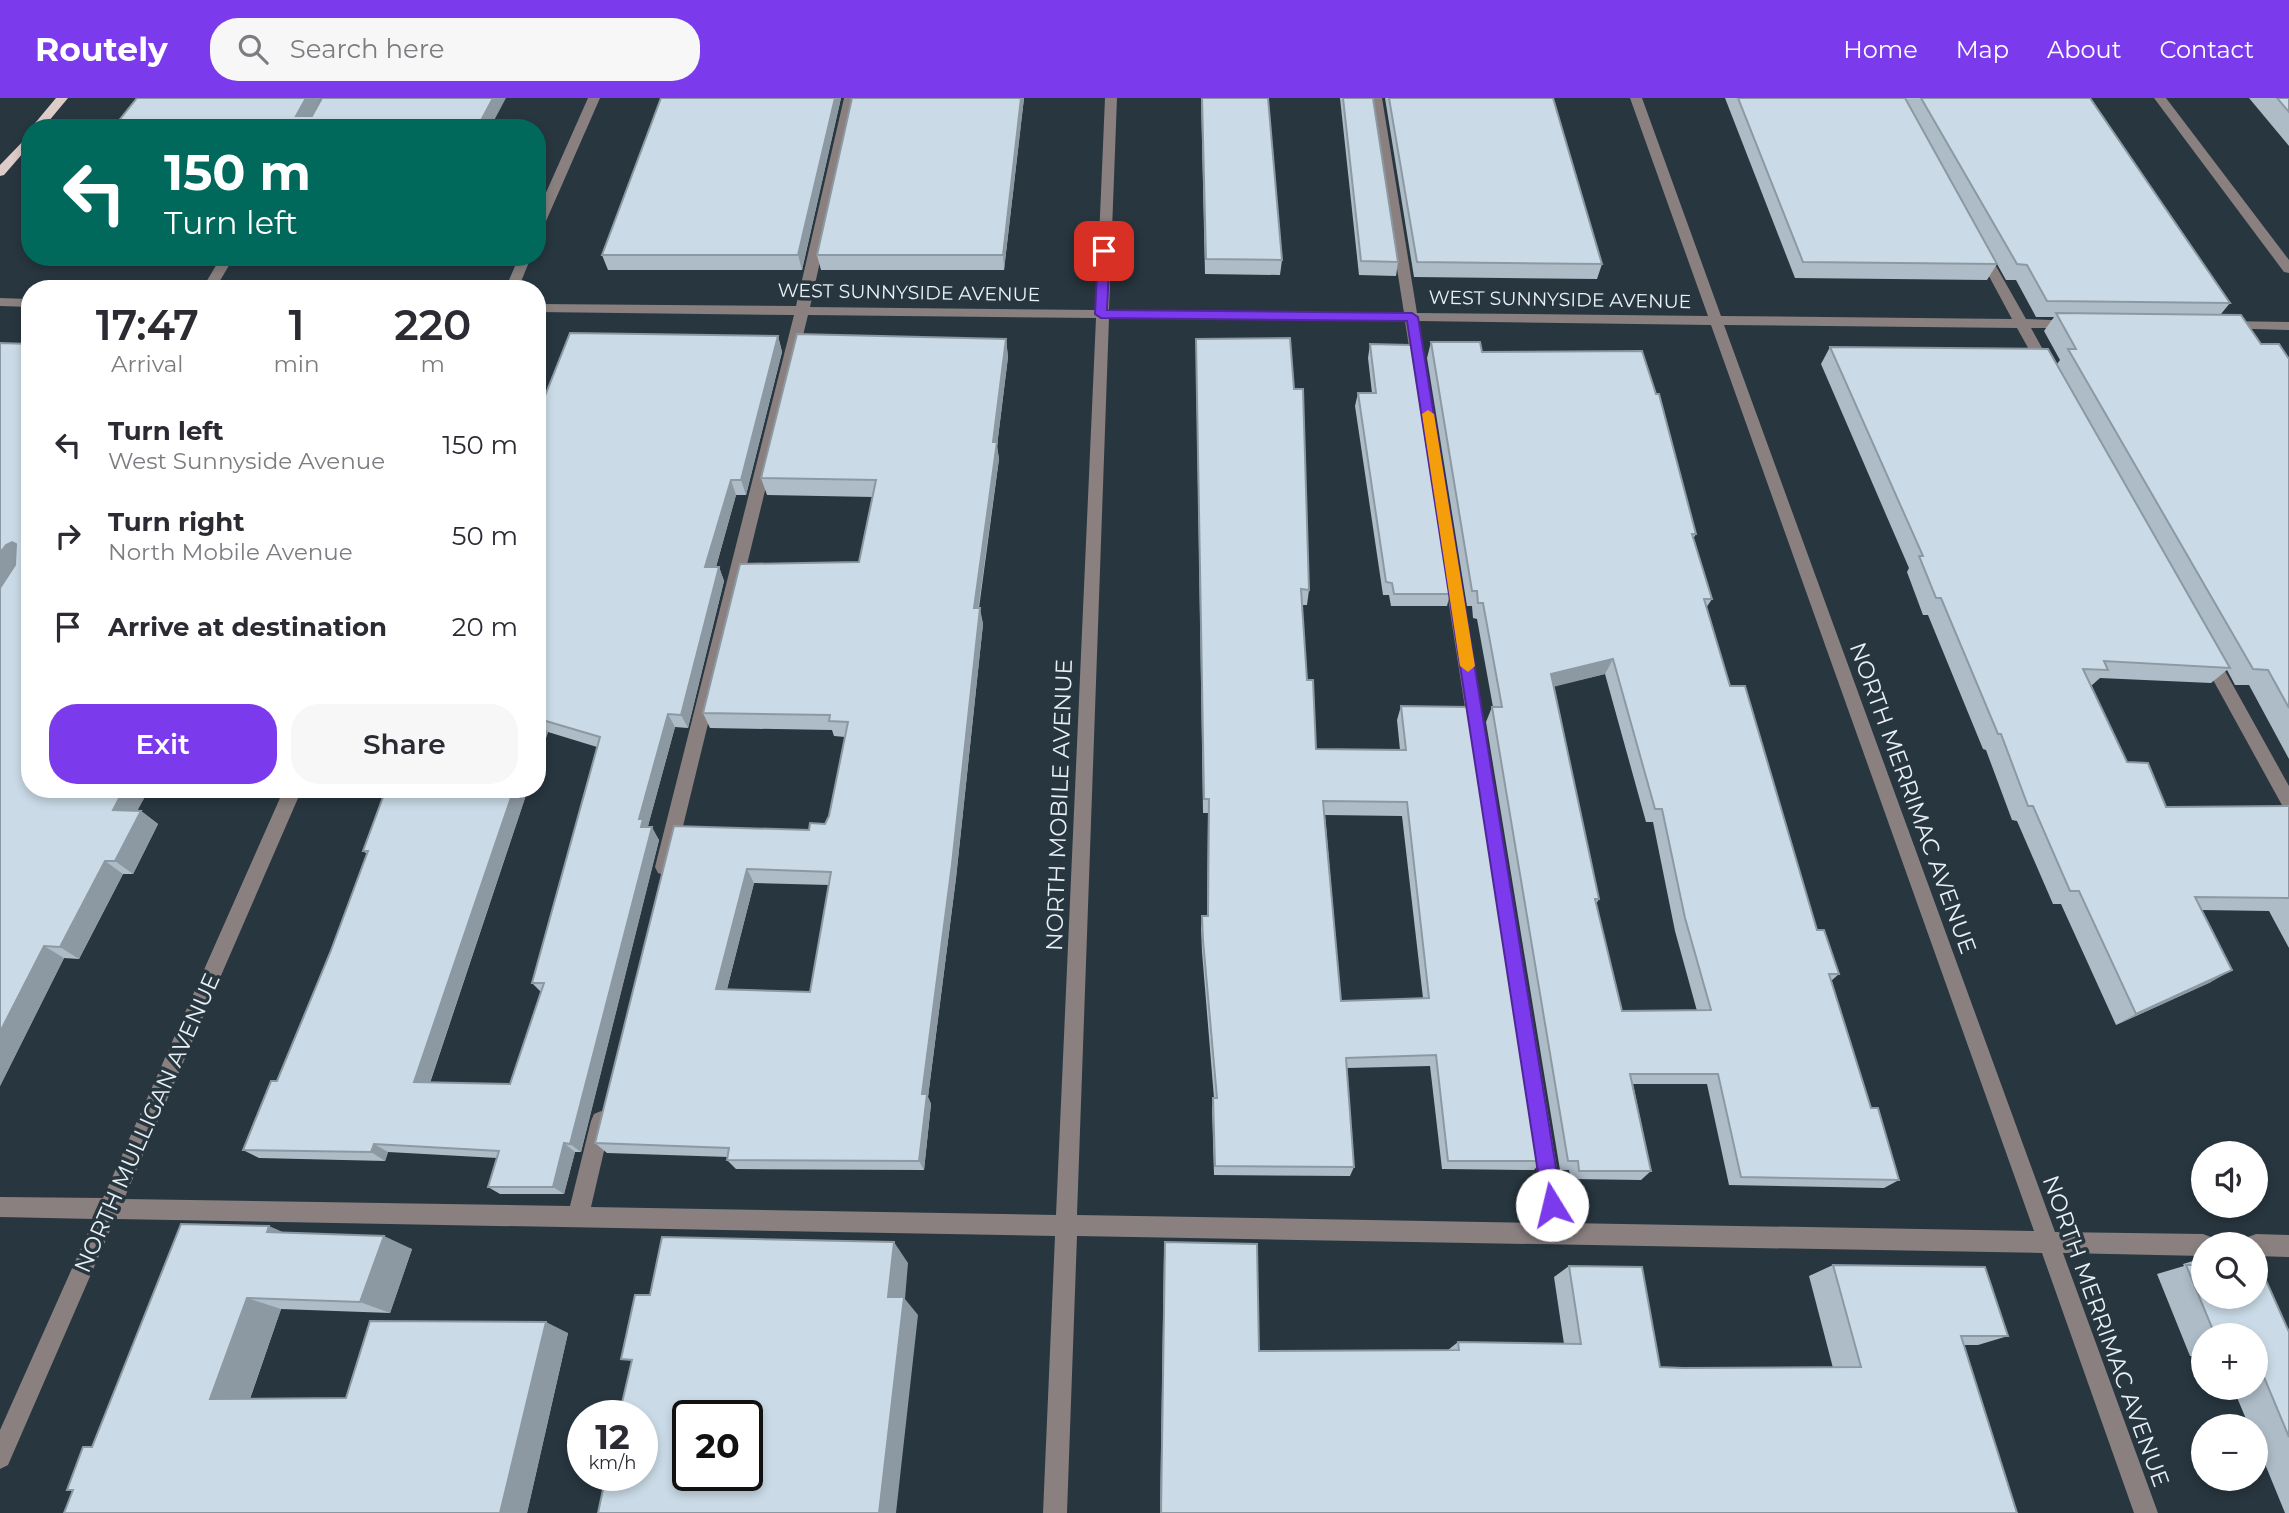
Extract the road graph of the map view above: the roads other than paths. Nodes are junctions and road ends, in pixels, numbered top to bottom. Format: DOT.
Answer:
graph roads {
  1 [pos="62,98"];
  2 [pos="594,98"];
  3 [pos="850,98"];
  4 [pos="1111,98"];
  5 [pos="1376,98"];
  6 [pos="1636,98"];
  7 [pos="2160,98"];
  8 [pos="44,119"];
  9 [pos="21,148"];
  10 [pos="0,172"];
  11 [pos="546,207"];
  12 [pos="1975,239"];
  13 [pos="2289,269"];
  14 [pos="0,302"];
  15 [pos="21,303"];
  16 [pos="546,308"];
  17 [pos="802,311"];
  18 [pos="1101,314"];
  19 [pos="1412,317"];
  20 [pos="1716,320"];
  21 [pos="2021,323"];
  22 [pos="2088,324"];
  23 [pos="2207,325"];
  24 [pos="2289,326"];
  25 [pos="2053,379"];
  26 [pos="2201,645"];
  27 [pos="289,798"];
  28 [pos="2289,802"];
  29 [pos="661,880"];
  30 [pos="605,1109"];
  31 [pos="0,1207"];
  32 [pos="110,1208"];
  33 [pos="578,1217"];
  34 [pos="1068,1225"];
  35 [pos="1557,1233"];
  36 [pos="2046,1242"];
  37 [pos="2191,1245"];
  38 [pos="2268,1245"];
  39 [pos="2289,1246"];
  40 [pos="0,1457"];
  41 [pos="1055,1513"];
  42 [pos="2146,1513"];
  1 -- 8 [label="main road"];
  2 -- 11 [label="street"];
  3 -- 17 [label="street"];
  4 -- 18 [label="street, NORTH MOBILE AVENUE"];
  5 -- 19 [label="street"];
  6 -- 20 [label="street, NORTH MERRIMAC AVENUE"];
  7 -- 13 [label="street"];
  9 -- 10 [label="main road"];
  12 -- 21 [label="street"];
  14 -- 15 [label="street"];
  16 -- 17 [label="street, WEST SUNNYSIDE AVENUE"];
  17 -- 18 [label="street, WEST SUNNYSIDE AVENUE"];
  17 -- 29 [label="street"];
  18 -- 19 [label="street, WEST SUNNYSIDE AVENUE"];
  18 -- 34 [label="street, NORTH MOBILE AVENUE"];
  19 -- 20 [label="street, WEST SUNNYSIDE AVENUE"];
  19 -- 35 [label="street"];
  20 -- 21 [label="street, WEST SUNNYSIDE AVENUE"];
  20 -- 36 [label="street, NORTH MERRIMAC AVENUE"];
  21 -- 22 [label="street, WEST SUNNYSIDE AVENUE"];
  21 -- 25 [label="street"];
  23 -- 24 [label="street"];
  26 -- 28 [label="street"];
  27 -- 32 [label="street, NORTH MULLIGAN AVENUE"];
  30 -- 33 [label="street"];
  31 -- 32 [label="street"];
  32 -- 33 [label="street"];
  32 -- 40 [label="street, NORTH MULLIGAN AVENUE"];
  33 -- 34 [label="street"];
  34 -- 35 [label="street"];
  34 -- 41 [label="street, NORTH MOBILE AVENUE"];
  35 -- 36 [label="street"];
  36 -- 37 [label="street"];
  36 -- 42 [label="street, NORTH MERRIMAC AVENUE"];
  38 -- 39 [label="street"];
}
